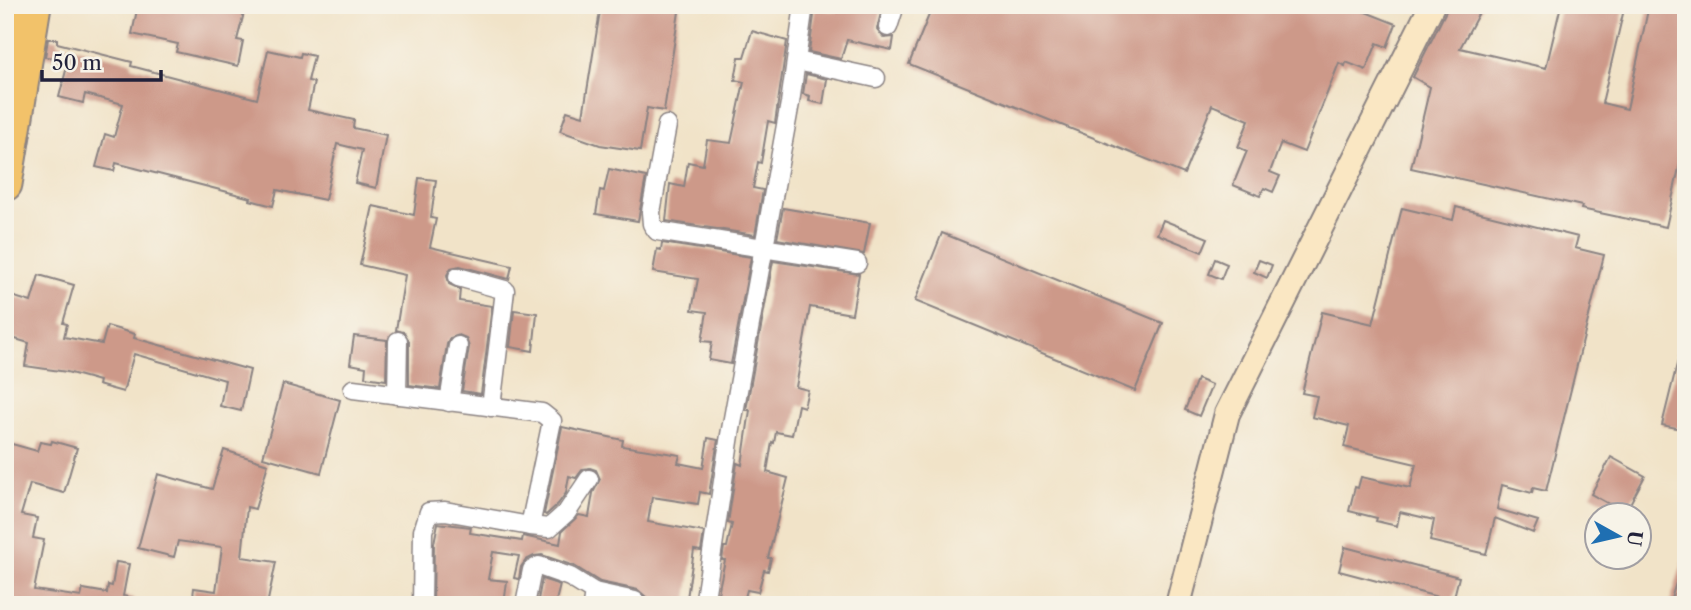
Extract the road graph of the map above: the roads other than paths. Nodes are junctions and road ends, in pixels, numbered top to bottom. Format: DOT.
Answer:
graph roads {
  1 [pos="10,5"];
  2 [pos="34,5"];
  3 [pos="804,5"];
  4 [pos="895,5"];
  5 [pos="1432,5"];
  6 [pos="888,27"];
  7 [pos="5,32"];
  8 [pos="797,61"];
  9 [pos="876,78"];
  10 [pos="667,125"];
  11 [pos="5,184"];
  12 [pos="765,248"];
  13 [pos="857,263"];
  14 [pos="458,277"];
  15 [pos="398,341"];
  16 [pos="458,346"];
  17 [pos="353,389"];
  18 [pos="397,395"];
  19 [pos="449,402"];
  20 [pos="491,407"];
  21 [pos="589,479"];
  22 [pos="530,526"];
  23 [pos="593,598"];
  24 [pos="635,601"];
  25 [pos="422,605"];
  26 [pos="525,605"];
  27 [pos="704,605"];
  28 [pos="1178,605"];
  1 -- 7 [label="highway"];
  2 -- 11 [label="highway"];
  3 -- 8 [label="street"];
  4 -- 6 [label="street"];
  5 -- 28 [label="street"];
  8 -- 9 [label="street"];
  8 -- 12 [label="street"];
  10 -- 12 [label="street"];
  12 -- 13 [label="street"];
  12 -- 27 [label="street"];
  14 -- 20 [label="street"];
  15 -- 18 [label="street"];
  16 -- 19 [label="street"];
  17 -- 18 [label="street"];
  18 -- 19 [label="street"];
  19 -- 20 [label="street"];
  20 -- 22 [label="street"];
  21 -- 22 [label="street"];
  22 -- 25 [label="street"];
  23 -- 24 [label="street"];
  23 -- 26 [label="street"];
}
